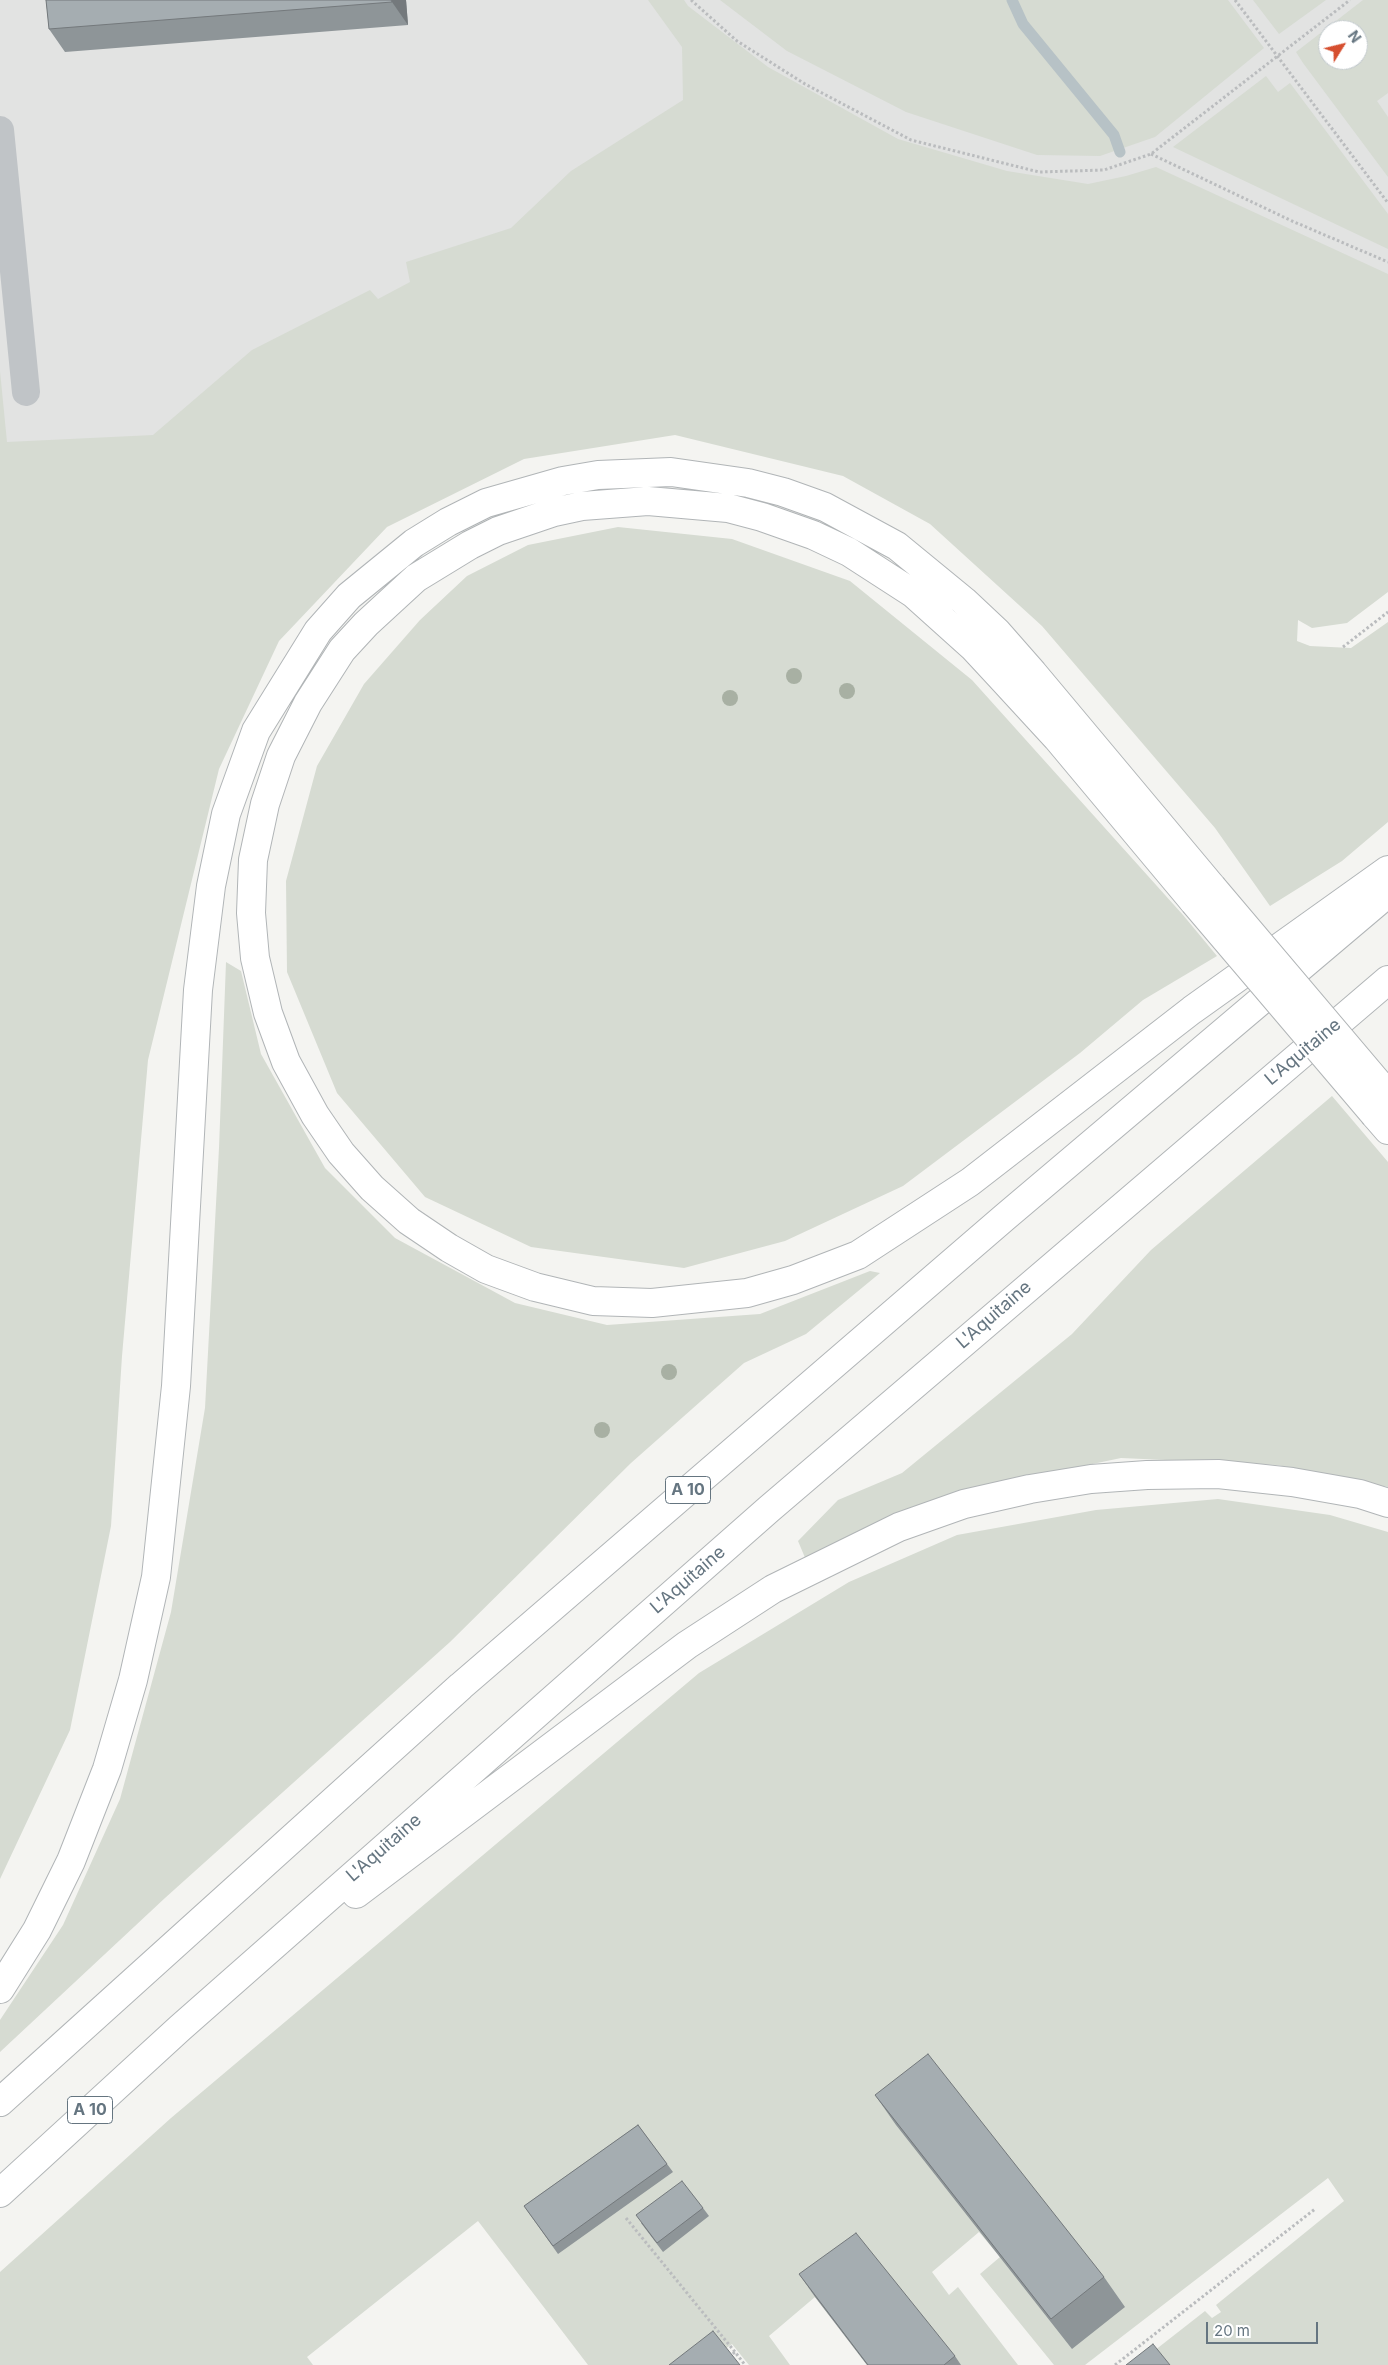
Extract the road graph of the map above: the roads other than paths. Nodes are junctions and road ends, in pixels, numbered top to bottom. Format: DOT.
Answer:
graph roads {
  1 [pos="0,130"];
  2 [pos="26,392"];
  3 [pos="1388,870"];
  4 [pos="1388,893"];
  5 [pos="1203,895"];
  6 [pos="1388,980"];
  7 [pos="1384,1114"];
  8 [pos="1388,1503"];
  9 [pos="0,1989"];
  10 [pos="180,2028"];
  11 [pos="0,2102"];
  12 [pos="0,2193"];
  1 -- 2 [label="street"];
  3 -- 5 [label="highway"];
  4 -- 11 [label="highway, A 10"];
  5 -- 7 [label="highway, bridge"];
  5 -- 9 [label="highway"];
  6 -- 10 [label="highway, L'Aquitaine / A 10"];
  8 -- 10 [label="highway"];
  10 -- 12 [label="highway, L'Aquitaine / A 10"];
}
